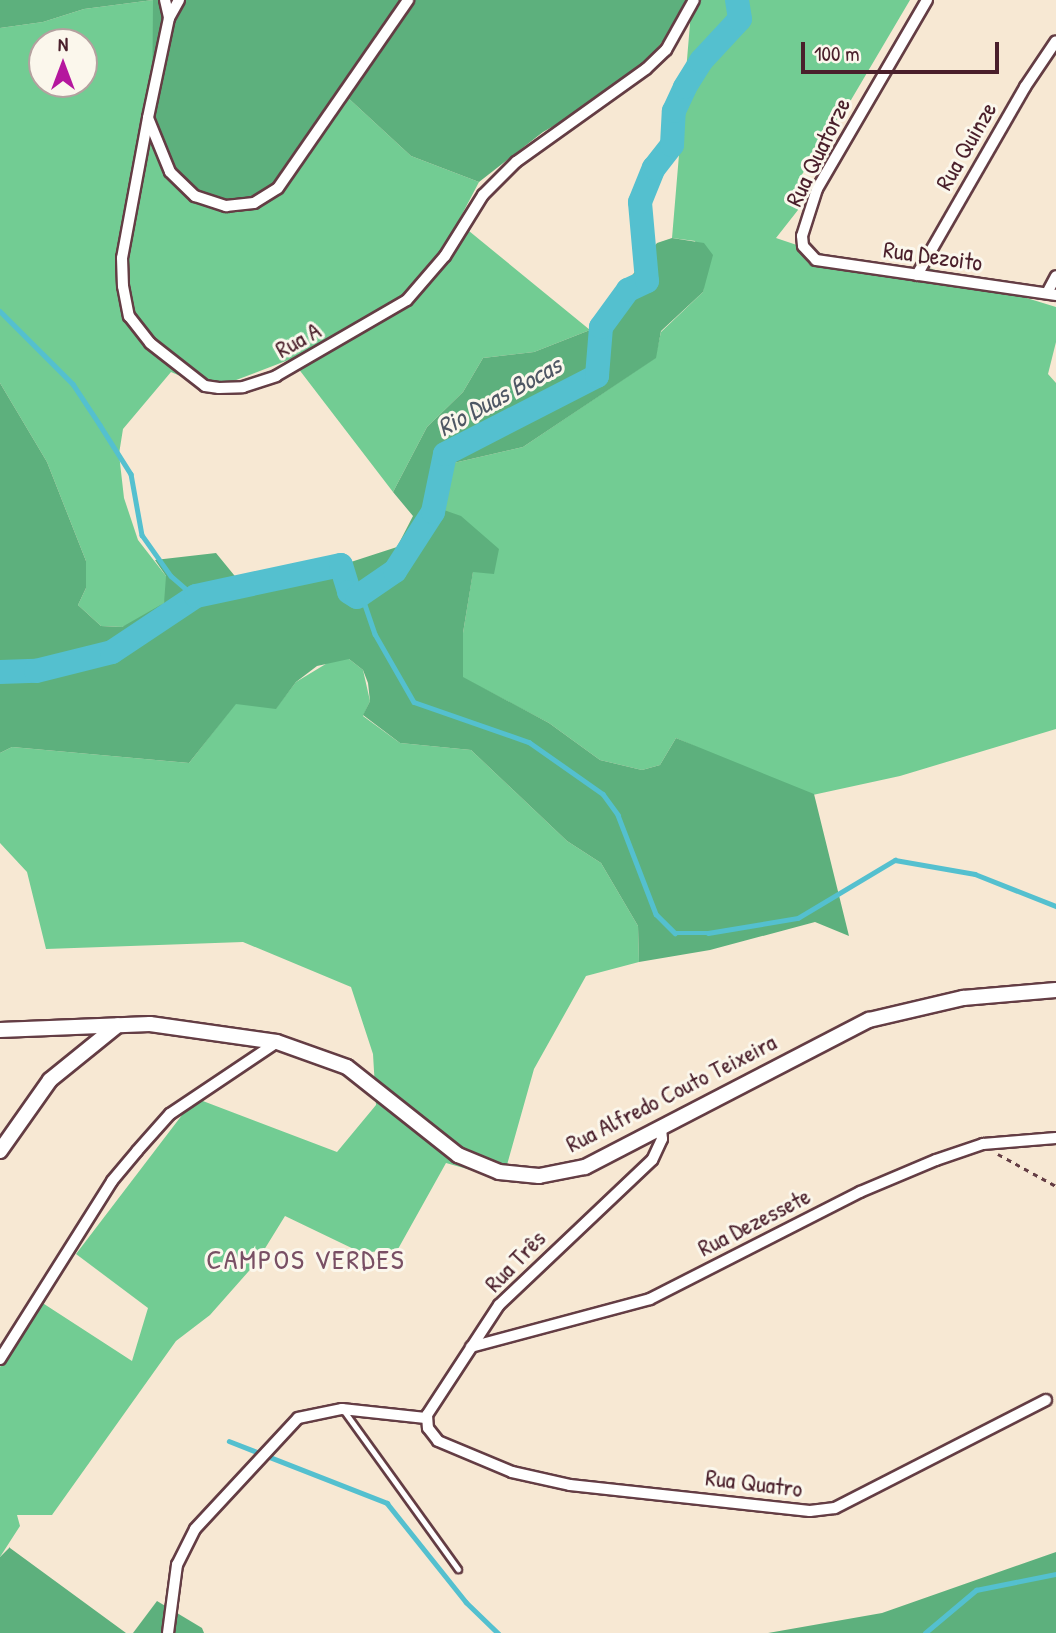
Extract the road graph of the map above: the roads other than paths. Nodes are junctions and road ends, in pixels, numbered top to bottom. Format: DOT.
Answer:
graph roads {
  1 [pos="164,0"];
  2 [pos="179,0"];
  3 [pos="408,0"];
  4 [pos="694,0"];
  5 [pos="927,0"];
  6 [pos="169,18"];
  7 [pos="1056,41"];
  8 [pos="148,118"];
  9 [pos="807,253"];
  10 [pos="917,275"];
  11 [pos="1056,276"];
  12 [pos="1051,294"];
  13 [pos="1056,990"];
  14 [pos="119,1025"];
  15 [pos="0,1030"];
  16 [pos="276,1042"];
  17 [pos="661,1128"];
  18 [pos="1056,1138"];
  19 [pos="0,1151"];
  20 [pos="471,1347"];
  21 [pos="0,1359"];
  22 [pos="1046,1400"];
  23 [pos="342,1409"];
  24 [pos="426,1418"];
  25 [pos="458,1569"];
  26 [pos="167,1633"];
  1 -- 6 [label="street"];
  2 -- 6 [label="street, Rua A"];
  3 -- 8 [label="street"];
  4 -- 8 [label="street, Rua A"];
  5 -- 9 [label="street, Rua Quatorze"];
  6 -- 8 [label="street, Rua A"];
  7 -- 10 [label="street, Rua Quinze"];
  9 -- 10 [label="street, Rua Dezoito"];
  10 -- 12 [label="street, Rua Dezoito"];
  11 -- 12 [label="street"];
  13 -- 17 [label="street, Rua Alfredo Couto Teixeira"];
  14 -- 15 [label="street, Rua Alfredo Couto Teixeira"];
  14 -- 16 [label="street, Rua Alfredo Couto Teixeira"];
  14 -- 19 [label="street"];
  16 -- 17 [label="street, Rua Alfredo Couto Teixeira"];
  16 -- 21 [label="street"];
  17 -- 20 [label="street, Rua Três"];
  18 -- 20 [label="street, Rua Dezessete"];
  20 -- 24 [label="street, Rua Três"];
  22 -- 24 [label="street, Rua Quatro"];
  23 -- 24 [label="street"];
  23 -- 25 [label="lane"];
  23 -- 26 [label="street"];
}
